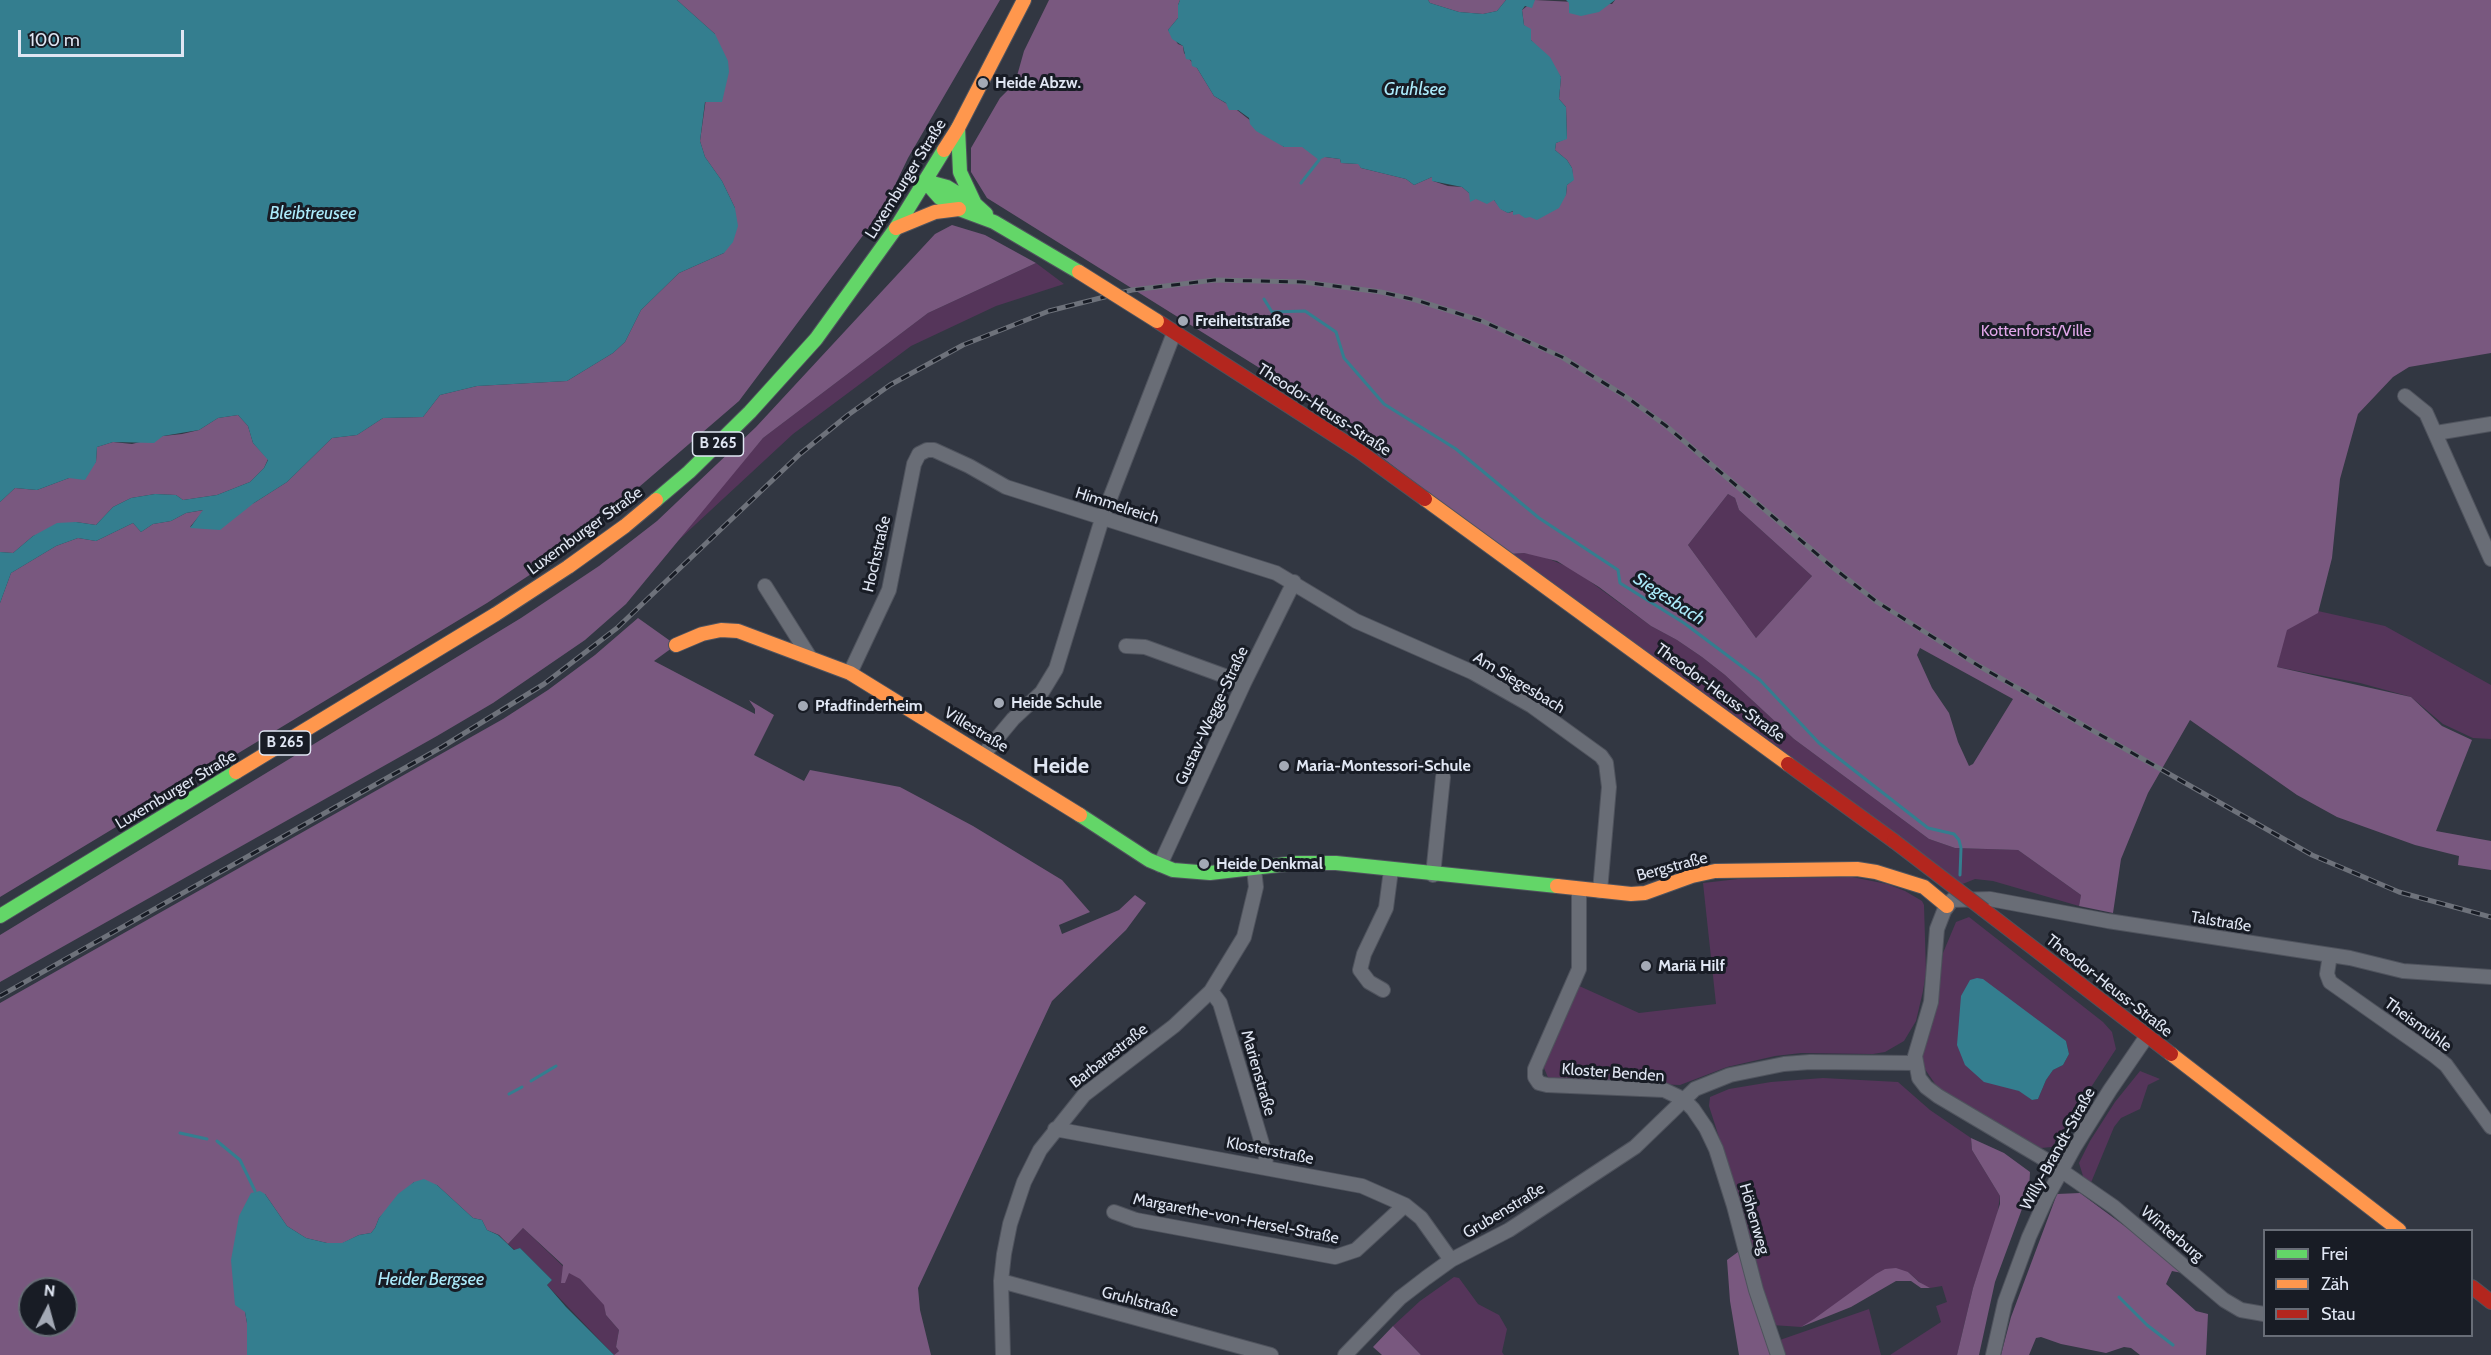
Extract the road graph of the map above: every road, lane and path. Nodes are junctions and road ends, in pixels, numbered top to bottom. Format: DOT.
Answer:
graph roads {
  1 [pos="1024,0"];
  2 [pos="958,128"];
  3 [pos="925,181"];
  4 [pos="975,204"];
  5 [pos="959,209"];
  6 [pos="994,222"];
  7 [pos="896,228"];
  8 [pos="1174,333"];
  9 [pos="2405,396"];
  10 [pos="2491,424"];
  11 [pos="2436,433"];
  12 [pos="934,450"];
  13 [pos="1102,519"];
  14 [pos="2491,559"];
  15 [pos="1294,582"];
  16 [pos="765,586"];
  17 [pos="675,645"];
  18 [pos="1126,646"];
  19 [pos="809,656"];
  20 [pos="850,673"];
  21 [pos="1244,683"];
  22 [pos="984,754"];
  23 [pos="1443,777"];
  24 [pos="1160,865"];
  25 [pos="1254,869"];
  26 [pos="1391,870"];
  27 [pos="1433,875"];
  28 [pos="1579,890"];
  29 [pos="1600,891"];
  30 [pos="1947,906"];
  31 [pos="0,916"];
  32 [pos="2330,955"];
  33 [pos="2491,977"];
  34 [pos="1383,990"];
  35 [pos="1211,992"];
  36 [pos="2147,1036"];
  37 [pos="1915,1063"];
  38 [pos="1683,1099"];
  39 [pos="2491,1127"];
  40 [pos="1055,1129"];
  41 [pos="1265,1167"];
  42 [pos="2060,1171"];
  43 [pos="1406,1205"];
  44 [pos="1114,1212"];
  45 [pos="2398,1229"];
  46 [pos="1451,1260"];
  47 [pos="1000,1281"];
  48 [pos="2473,1288"];
  49 [pos="2491,1302"];
  50 [pos="2263,1314"];
  51 [pos="1003,1355"];
  52 [pos="1271,1355"];
  53 [pos="1345,1355"];
  54 [pos="1778,1355"];
  55 [pos="1993,1355"];
  1 -- 2 [label="main road, Luxemburger Straße / B 265"];
  2 -- 3 [label="main road, Luxemburger Straße / B 265"];
  2 -- 4 [label="main road, B 265"];
  3 -- 4 [label="main road, Theodor-Heuss-Straße"];
  3 -- 5 [label="main road, Theodor-Heuss-Straße"];
  3 -- 7 [label="main road, Luxemburger Straße / B 265"];
  4 -- 6 [label="main road, Theodor-Heuss-Straße"];
  5 -- 6 [label="main road, Theodor-Heuss-Straße"];
  5 -- 7 [label="main road"];
  6 -- 8 [label="main road, Theodor-Heuss-Straße, bridge"];
  7 -- 31 [label="main road, Luxemburger Straße / B 265"];
  8 -- 13 [label="street"];
  8 -- 36 [label="main road, Theodor-Heuss-Straße, bridge"];
  9 -- 11 [label="street"];
  10 -- 11 [label="street"];
  11 -- 14 [label="street"];
  12 -- 13 [label="street, Himmelreich"];
  12 -- 20 [label="street, Hochstraße"];
  13 -- 15 [label="street, Himmelreich"];
  13 -- 22 [label="street"];
  15 -- 21 [label="street, Gustav-Wegge-Straße"];
  15 -- 29 [label="street, Am Siegesbach"];
  16 -- 19 [label="street"];
  17 -- 19 [label="main road, Villestraße"];
  18 -- 21 [label="street"];
  19 -- 20 [label="main road, Villestraße"];
  20 -- 22 [label="main road, Villestraße"];
  21 -- 24 [label="street, Gustav-Wegge-Straße"];
  22 -- 24 [label="main road, Villestraße"];
  23 -- 27 [label="street"];
  24 -- 25 [label="main road, Bergstraße"];
  25 -- 26 [label="main road, Bergstraße"];
  25 -- 35 [label="street, Barbarastraße"];
  26 -- 27 [label="main road, Bergstraße"];
  26 -- 34 [label="street"];
  27 -- 28 [label="main road, Bergstraße"];
  28 -- 29 [label="main road, Bergstraße"];
  28 -- 38 [label="street, Kloster Benden"];
  29 -- 30 [label="main road, Bergstraße"];
  30 -- 32 [label="street, Talstraße"];
  30 -- 37 [label="street"];
  32 -- 33 [label="street, Talstraße"];
  32 -- 39 [label="street, Theismühle"];
  35 -- 40 [label="street, Barbarastraße"];
  35 -- 41 [label="street, Marienstraße"];
  36 -- 42 [label="street, Willy-Brandt-Straße"];
  36 -- 45 [label="main road, Theodor-Heuss-Straße"];
  37 -- 38 [label="street, Kloster Benden"];
  37 -- 42 [label="street, Winterburg"];
  38 -- 46 [label="street, Grubenstraße"];
  38 -- 54 [label="street, Höhenweg"];
  40 -- 41 [label="street, Klosterstraße"];
  40 -- 47 [label="street, Barbarastraße"];
  41 -- 43 [label="street, Klosterstraße"];
  42 -- 50 [label="street, Winterburg"];
  42 -- 55 [label="street, Willy-Brandt-Straße"];
  43 -- 44 [label="street, Margarethe-von-Hersel-Straße"];
  43 -- 46 [label="street, Klosterstraße"];
  46 -- 53 [label="street, Grubenstraße"];
  47 -- 51 [label="street, Barbarastraße"];
  47 -- 52 [label="street, Gruhlstraße"];
  48 -- 49 [label="main road"];
}
